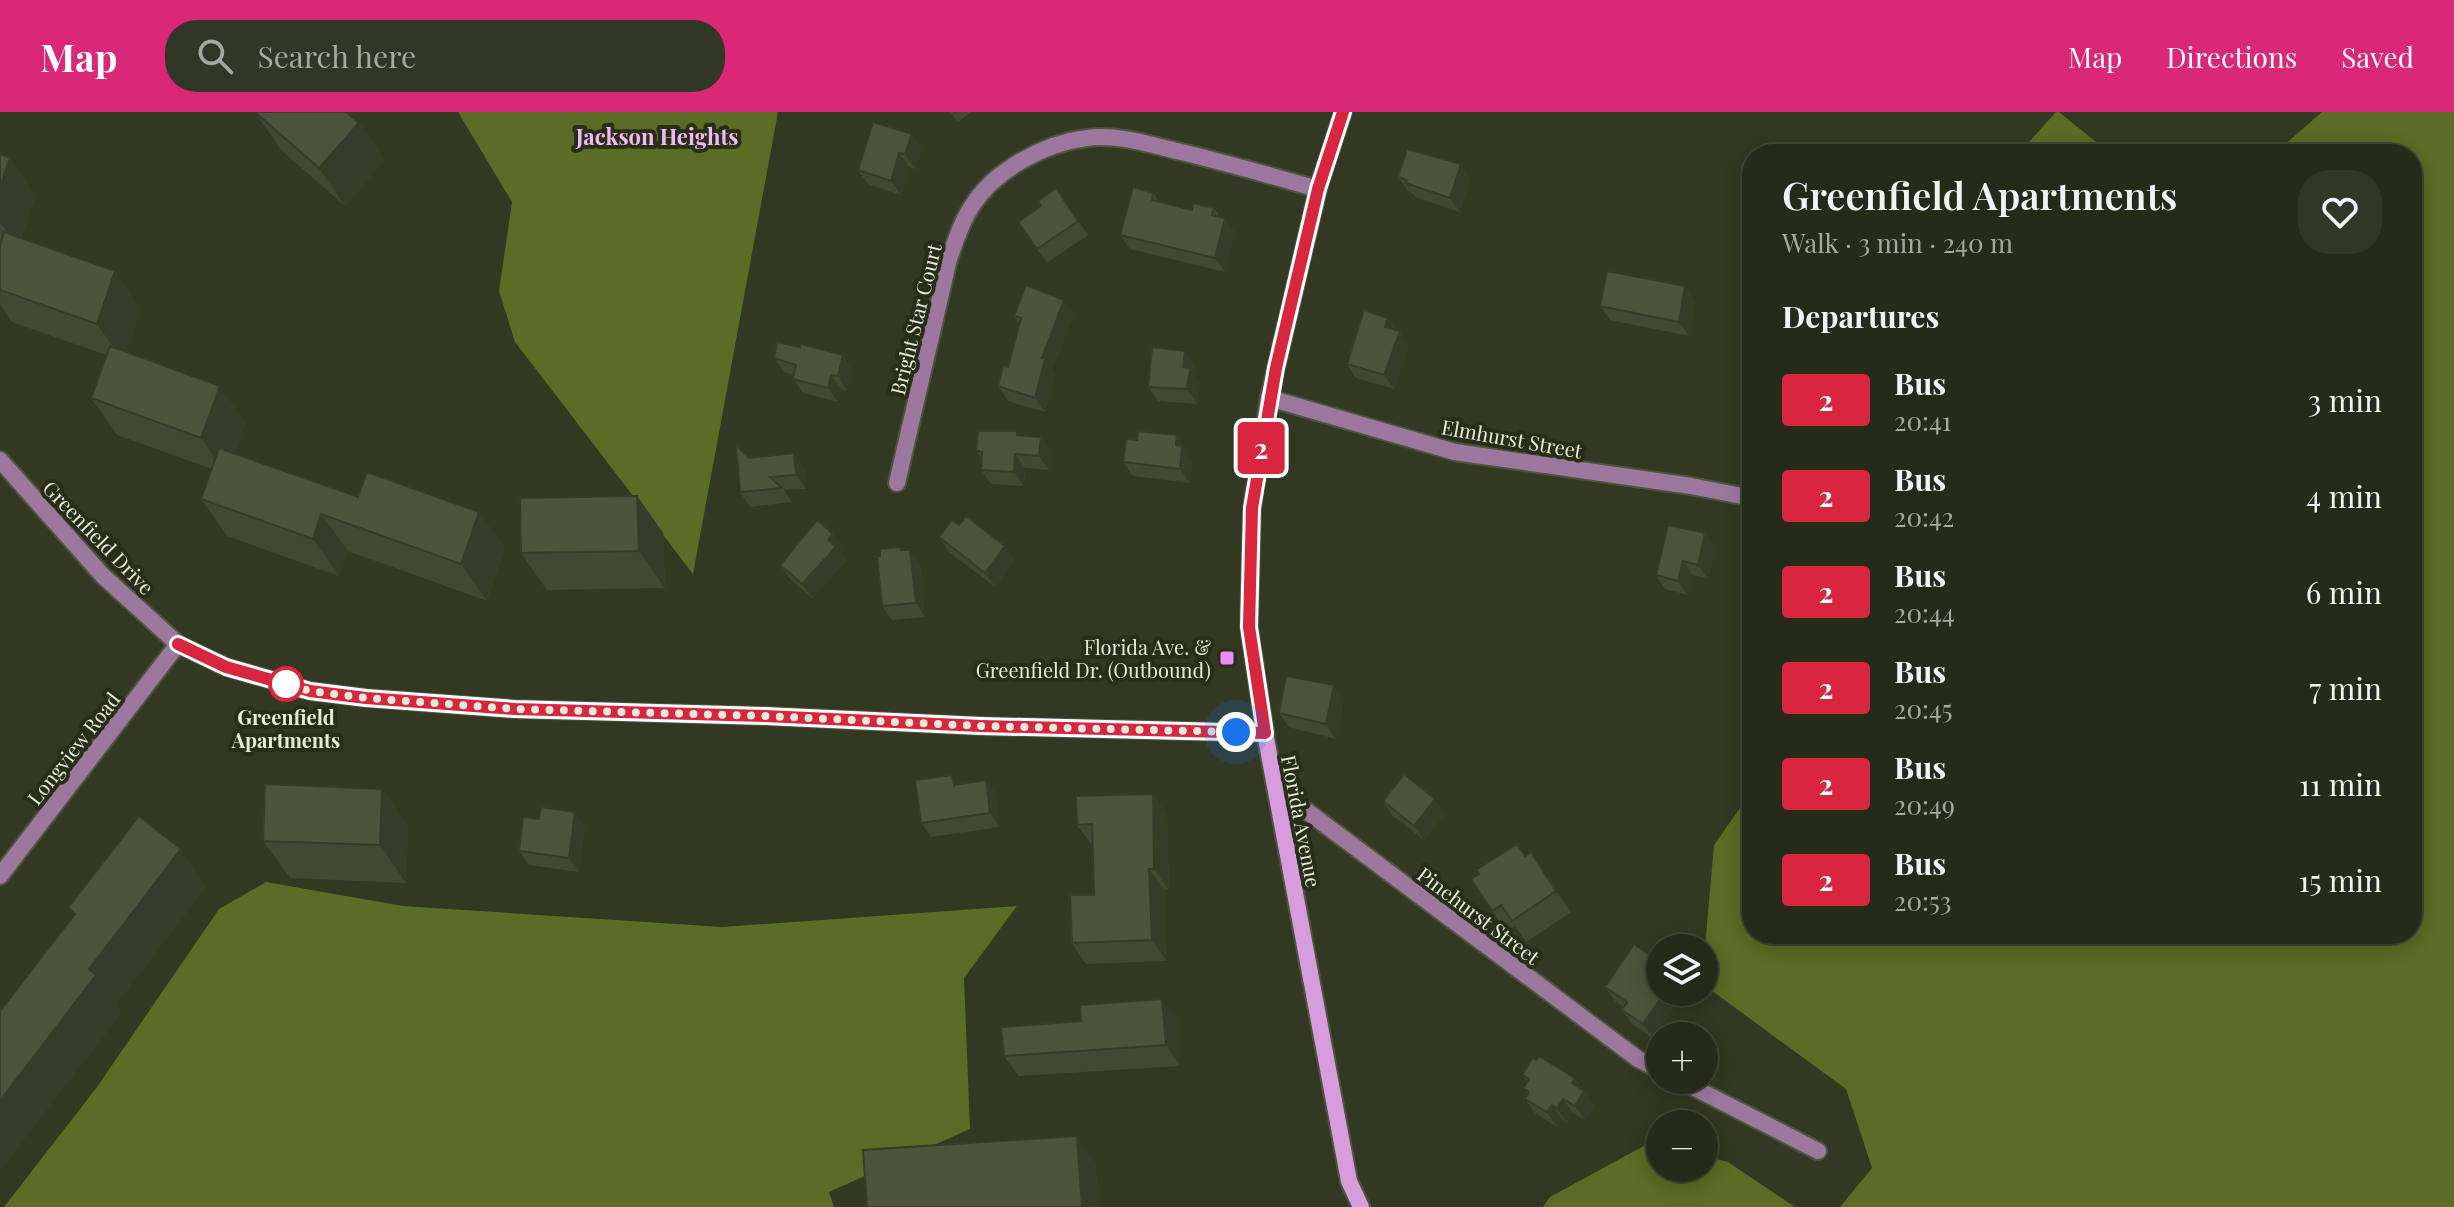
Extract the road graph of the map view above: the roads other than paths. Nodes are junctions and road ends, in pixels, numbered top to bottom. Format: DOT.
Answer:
graph roads {
  1 [pos="1343,112"];
  2 [pos="1318,189"];
  3 [pos="1269,398"];
  4 [pos="0,460"];
  5 [pos="897,483"];
  6 [pos="1742,496"];
  7 [pos="178,644"];
  8 [pos="1265,733"];
  9 [pos="1276,788"];
  10 [pos="0,876"];
  11 [pos="1646,1063"];
  12 [pos="1706,1094"];
  13 [pos="1818,1151"];
  14 [pos="1361,1207"];
  1 -- 2 [label="main road, Florida Avenue"];
  2 -- 3 [label="main road, Florida Avenue"];
  2 -- 5 [label="street, Bright Star Court"];
  3 -- 6 [label="street, Elmhurst Street"];
  3 -- 8 [label="main road, Florida Avenue"];
  4 -- 7 [label="street, Greenfield Drive"];
  7 -- 8 [label="street, Greenfield Drive"];
  7 -- 10 [label="street, Longview Road"];
  8 -- 9 [label="main road, Florida Avenue"];
  9 -- 11 [label="street, Pinehurst Street"];
  9 -- 14 [label="main road, Florida Avenue"];
  12 -- 13 [label="street"];
}
